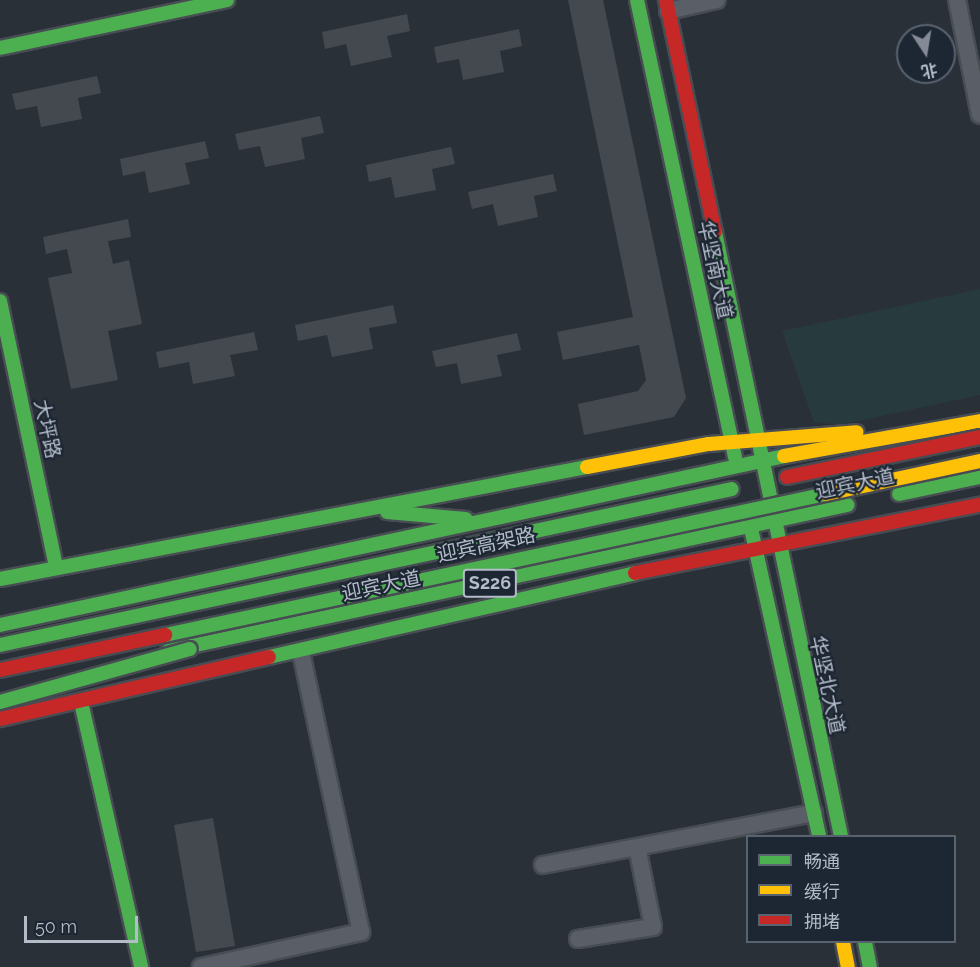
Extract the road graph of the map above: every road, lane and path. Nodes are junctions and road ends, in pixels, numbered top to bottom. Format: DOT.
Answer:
graph roads {
  1 [pos="227,0"];
  2 [pos="637,0"];
  3 [pos="717,0"];
  4 [pos="957,0"];
  5 [pos="667,6"];
  6 [pos="0,48"];
  7 [pos="980,115"];
  8 [pos="0,301"];
  9 [pos="980,408"];
  10 [pos="980,421"];
  11 [pos="980,437"];
  12 [pos="760,438"];
  13 [pos="732,443"];
  14 [pos="764,459"];
  15 [pos="980,461"];
  16 [pos="737,464"];
  17 [pos="980,477"];
  18 [pos="980,505"];
  19 [pos="354,510"];
  20 [pos="486,521"];
  21 [pos="775,521"];
  22 [pos="751,528"];
  23 [pos="778,542"];
  24 [pos="755,548"];
  25 [pos="56,566"];
  26 [pos="479,567"];
  27 [pos="0,579"];
  28 [pos="0,624"];
  29 [pos="256,632"];
  30 [pos="379,633"];
  31 [pos="0,645"];
  32 [pos="301,653"];
  33 [pos="0,670"];
  34 [pos="0,687"];
  35 [pos="0,702"];
  36 [pos="81,702"];
  37 [pos="0,719"];
  38 [pos="814,813"];
  39 [pos="819,835"];
  40 [pos="841,835"];
  41 [pos="638,851"];
  42 [pos="543,865"];
  43 [pos="578,939"];
  44 [pos="843,943"];
  45 [pos="865,943"];
  46 [pos="141,967"];
  47 [pos="201,967"];
  48 [pos="848,967"];
  49 [pos="870,967"];
  1 -- 6 [label="main road"];
  2 -- 13 [label="main road, 华坚南大道"];
  3 -- 5 [label="street"];
  4 -- 7 [label="street"];
  5 -- 12 [label="main road, 华坚南大道"];
  8 -- 25 [label="main road, 大坪路"];
  9 -- 12 [label="main road"];
  10 -- 14 [label="main road, 迎宾大道"];
  11 -- 31 [label="main road, 迎宾高架路, bridge"];
  12 -- 13 [label="main road"];
  12 -- 14 [label="main road, 华坚南大道"];
  13 -- 16 [label="main road, 华坚南大道"];
  13 -- 19 [label="main road"];
  14 -- 16 [label="main road, 迎宾大道"];
  14 -- 21 [label="main road, 华坚南大道"];
  15 -- 26 [label="main road, 迎宾高架路, bridge"];
  16 -- 20 [label="main road, 迎宾大道"];
  16 -- 22 [label="main road, 华坚南大道"];
  17 -- 21 [label="main road, 迎宾大道 / S226"];
  18 -- 23 [label="main road"];
  19 -- 20 [label="main road"];
  19 -- 25 [label="main road"];
  20 -- 28 [label="main road, 迎宾大道"];
  21 -- 22 [label="main road, 迎宾大道 / S226"];
  21 -- 23 [label="main road, 华坚南大道"];
  22 -- 24 [label="main road, 华坚南大道"];
  22 -- 29 [label="main road, 迎宾大道 / S226"];
  23 -- 24 [label="main road"];
  23 -- 40 [label="main road, 华坚北大道"];
  24 -- 30 [label="main road"];
  24 -- 38 [label="main road, 华坚北大道"];
  25 -- 27 [label="main road"];
  26 -- 33 [label="main road, 迎宾高架路, bridge"];
  26 -- 35 [label="main road, bridge"];
  29 -- 30 [label="main road"];
  29 -- 34 [label="main road, 迎宾大道 / S226"];
  30 -- 32 [label="main road"];
  32 -- 36 [label="main road"];
  32 -- 47 [label="street"];
  36 -- 37 [label="main road"];
  36 -- 46 [label="main road"];
  38 -- 39 [label="main road, 华坚北大道"];
  38 -- 41 [label="street"];
  41 -- 42 [label="street"];
  41 -- 43 [label="street"];
  44 -- 48 [label="main road"];
  45 -- 49 [label="main road"];
}
